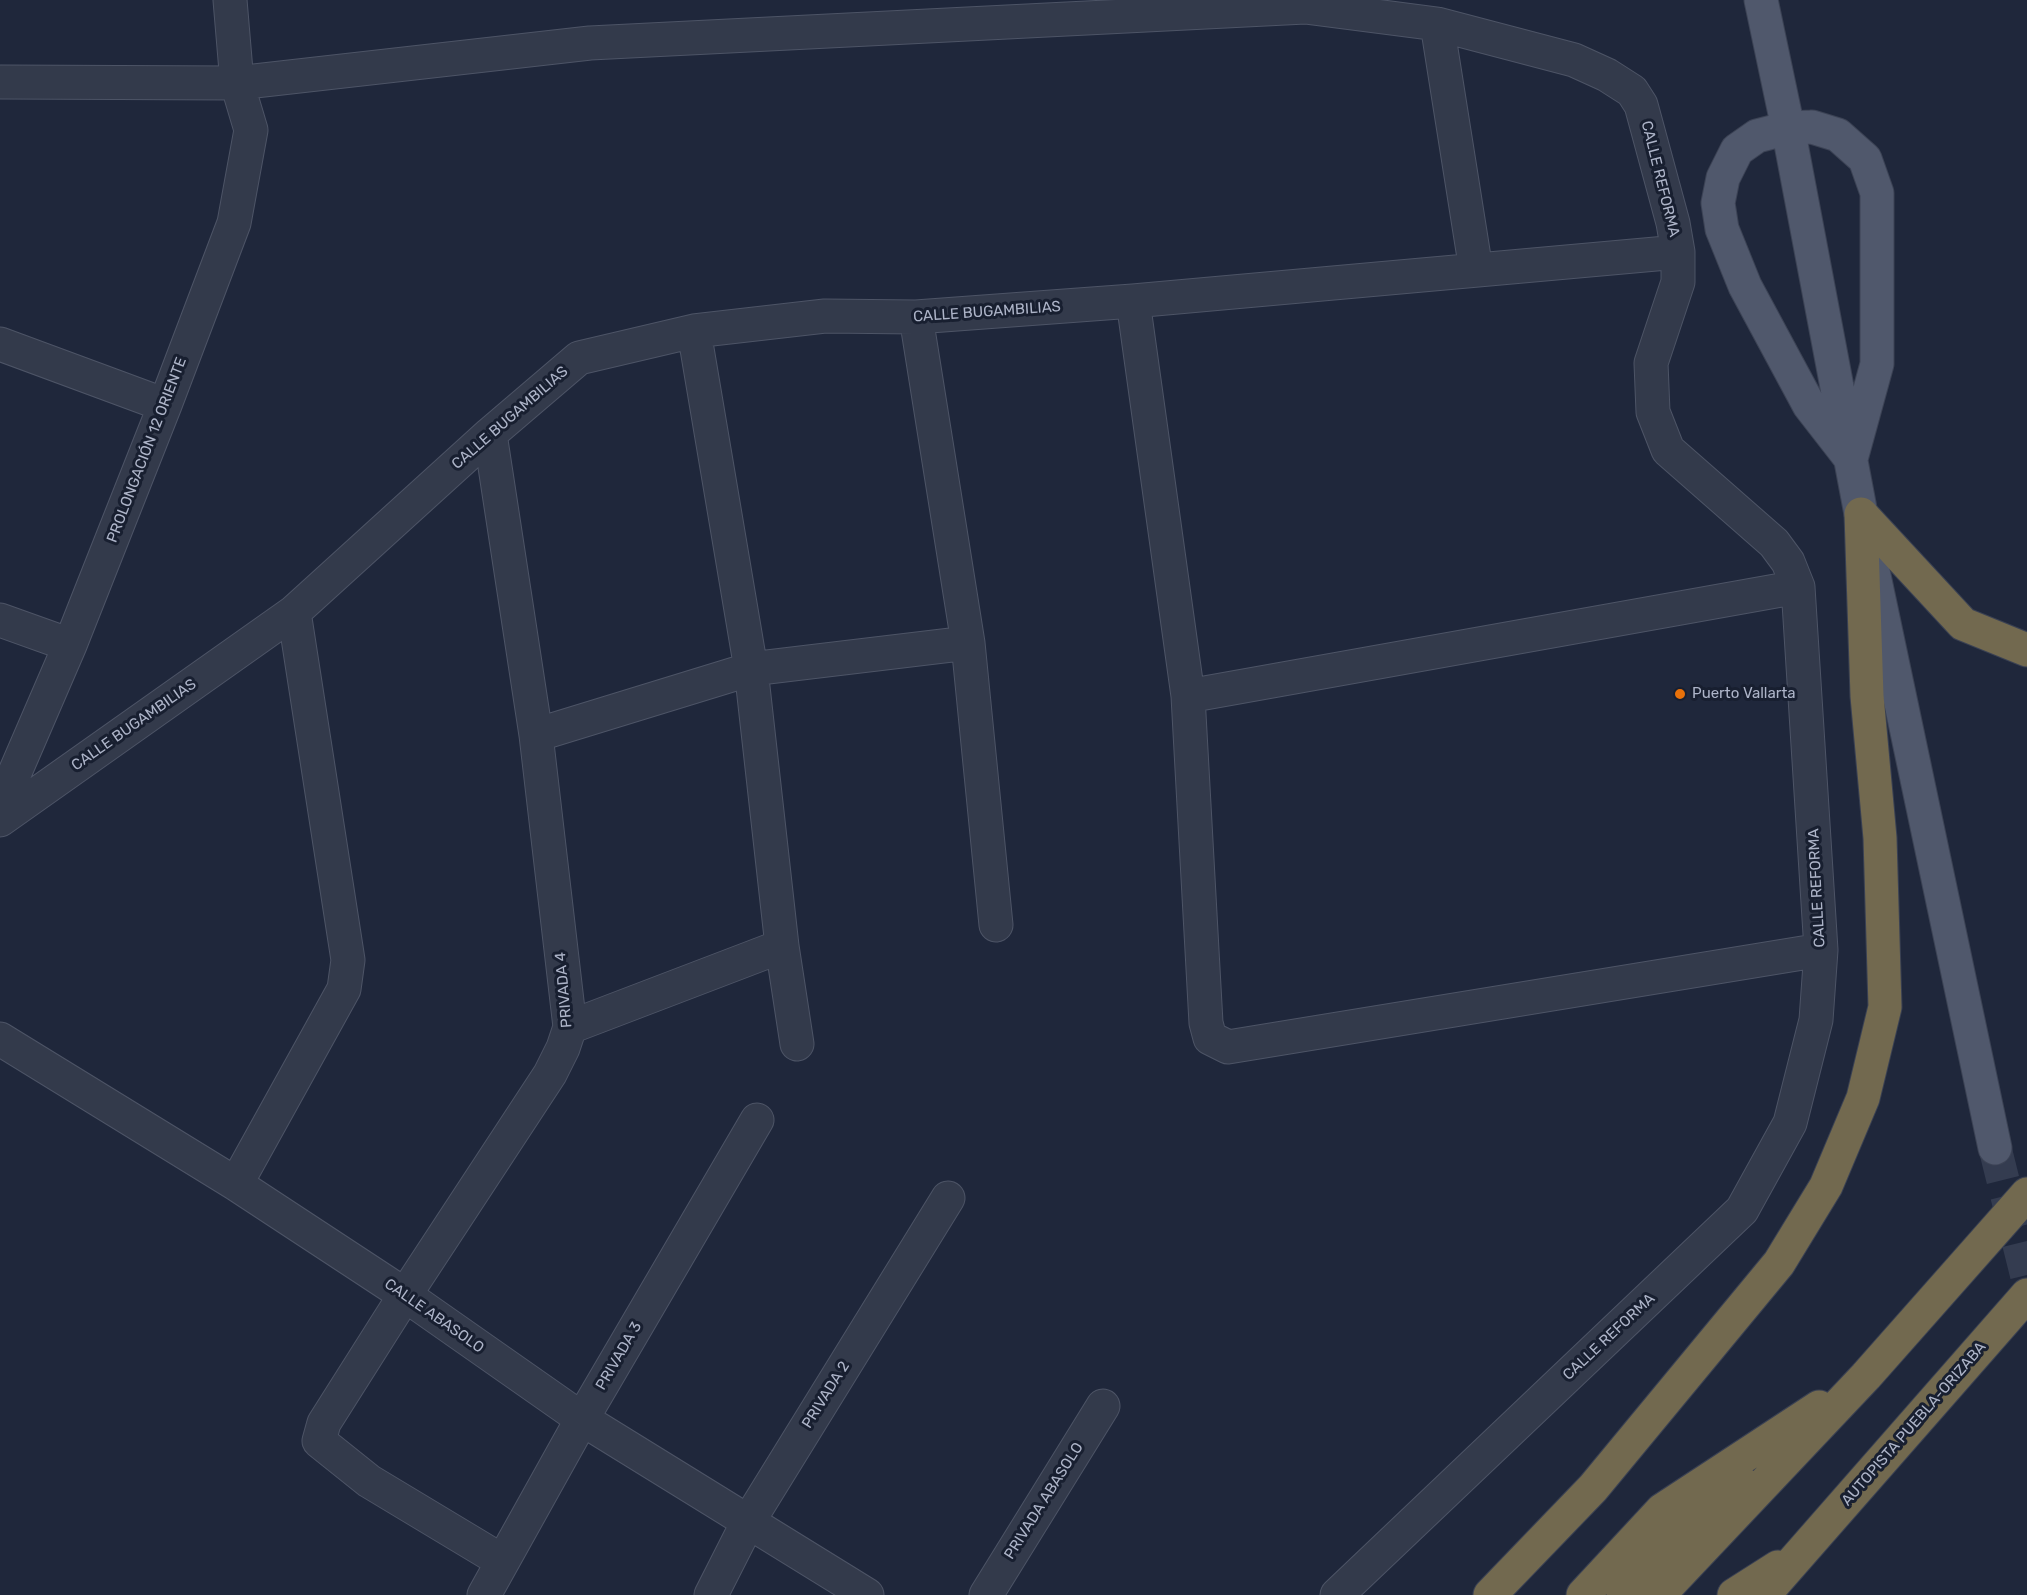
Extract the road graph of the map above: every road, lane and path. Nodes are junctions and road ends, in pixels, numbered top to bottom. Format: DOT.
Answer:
graph roads {
  1 [pos="230,0"];
  2 [pos="1761,0"];
  3 [pos="1437,24"];
  4 [pos="0,82"];
  5 [pos="237,83"];
  6 [pos="1788,128"];
  7 [pos="1678,252"];
  8 [pos="1476,270"];
  9 [pos="1133,301"];
  10 [pos="916,317"];
  11 [pos="694,330"];
  12 [pos="0,344"];
  13 [pos="165,405"];
  14 [pos="490,434"];
  15 [pos="1851,459"];
  16 [pos="1861,514"];
  17 [pos="1798,587"];
  18 [pos="294,612"];
  19 [pos="0,620"];
  20 [pos="968,643"];
  21 [pos="70,645"];
  22 [pos="2027,650"];
  23 [pos="751,669"];
  24 [pos="1188,696"];
  25 [pos="536,735"];
  26 [pos="0,807"];
  27 [pos="0,820"];
  28 [pos="996,925"];
  29 [pos="782,946"];
  30 [pos="1821,950"];
  31 [pos="570,1027"];
  32 [pos="0,1040"];
  33 [pos="797,1044"];
  34 [pos="757,1120"];
  35 [pos="1995,1148"];
  36 [pos="236,1184"];
  37 [pos="2027,1194"];
  38 [pos="948,1198"];
  39 [pos="405,1295"];
  40 [pos="2027,1295"];
  41 [pos="1866,1376"];
  42 [pos="1103,1406"];
  43 [pos="582,1419"];
  44 [pos="1662,1510"];
  45 [pos="748,1522"];
  46 [pos="1800,1554"];
  47 [pos="502,1561"];
  48 [pos="484,1595"];
  49 [pos="711,1595"];
  50 [pos="867,1595"];
  51 [pos="986,1595"];
  52 [pos="1337,1595"];
  53 [pos="1490,1595"];
  54 [pos="1561,1595"];
  55 [pos="1583,1595"];
  56 [pos="1623,1595"];
  57 [pos="1659,1595"];
  58 [pos="1734,1595"];
  59 [pos="1764,1595"];
  60 [pos="1777,1595"];
  1 -- 5 [label="street, PROLONGACIÓN 12 ORIENTE"];
  2 -- 6 [label="main road"];
  3 -- 5 [label="street, CALLE REFORMA"];
  3 -- 7 [label="street, CALLE REFORMA"];
  3 -- 8 [label="street"];
  4 -- 5 [label="street, CALLE REFORMA"];
  5 -- 13 [label="street, PROLONGACIÓN 12 ORIENTE"];
  6 -- 15 [label="main road"];
  6 -- 15 [label="main road"];
  6 -- 15 [label="main road"];
  7 -- 8 [label="street, CALLE BUGAMBILIAS"];
  7 -- 17 [label="street, CALLE REFORMA"];
  8 -- 9 [label="street, CALLE BUGAMBILIAS"];
  9 -- 10 [label="street, CALLE BUGAMBILIAS"];
  9 -- 24 [label="street"];
  10 -- 11 [label="street, CALLE BUGAMBILIAS"];
  10 -- 20 [label="street"];
  11 -- 14 [label="street, CALLE BUGAMBILIAS"];
  11 -- 23 [label="street"];
  12 -- 13 [label="street"];
  13 -- 21 [label="street, PROLONGACIÓN 12 ORIENTE"];
  14 -- 18 [label="street, CALLE BUGAMBILIAS"];
  14 -- 25 [label="street, PRIVADA 4"];
  15 -- 16 [label="main road"];
  16 -- 22 [label="highway"];
  16 -- 35 [label="main road"];
  16 -- 53 [label="highway"];
  17 -- 24 [label="street"];
  17 -- 30 [label="street, CALLE REFORMA"];
  18 -- 27 [label="street, CALLE BUGAMBILIAS"];
  18 -- 36 [label="street"];
  19 -- 21 [label="street"];
  20 -- 23 [label="street"];
  20 -- 28 [label="street"];
  21 -- 26 [label="street, PROLONGACIÓN 12 ORIENTE"];
  23 -- 25 [label="street"];
  23 -- 29 [label="street"];
  24 -- 30 [label="street"];
  25 -- 31 [label="street, PRIVADA 4"];
  29 -- 31 [label="street"];
  29 -- 33 [label="street"];
  30 -- 52 [label="street, CALLE REFORMA"];
  31 -- 39 [label="street, PRIVADA 4"];
  32 -- 36 [label="street, CALLE ABASOLO"];
  34 -- 43 [label="street, PRIVADA 3"];
  36 -- 39 [label="street, CALLE ABASOLO"];
  37 -- 41 [label="highway"];
  38 -- 45 [label="street, PRIVADA 2"];
  39 -- 43 [label="street, CALLE ABASOLO"];
  39 -- 47 [label="street, PRIVADA 4"];
  40 -- 46 [label="highway, AUTOPISTA PUEBLA-ORIZABA"];
  41 -- 44 [label="highway"];
  41 -- 56 [label="highway"];
  41 -- 57 [label="highway"];
  42 -- 51 [label="street, PRIVADA ABASOLO"];
  43 -- 45 [label="street, CALLE ABASOLO"];
  43 -- 47 [label="street, PRIVADA 3"];
  44 -- 54 [label="highway"];
  44 -- 55 [label="highway"];
  45 -- 49 [label="street, PRIVADA 2"];
  45 -- 50 [label="street, CALLE ABASOLO"];
  46 -- 58 [label="highway, AUTOPISTA PUEBLA-ORIZABA"];
  46 -- 59 [label="highway, AUTOPISTA PUEBLA-ORIZABA"];
  46 -- 60 [label="highway, AUTOPISTA PUEBLA-ORIZABA"];
  47 -- 48 [label="street, PRIVADA 3"];
}
